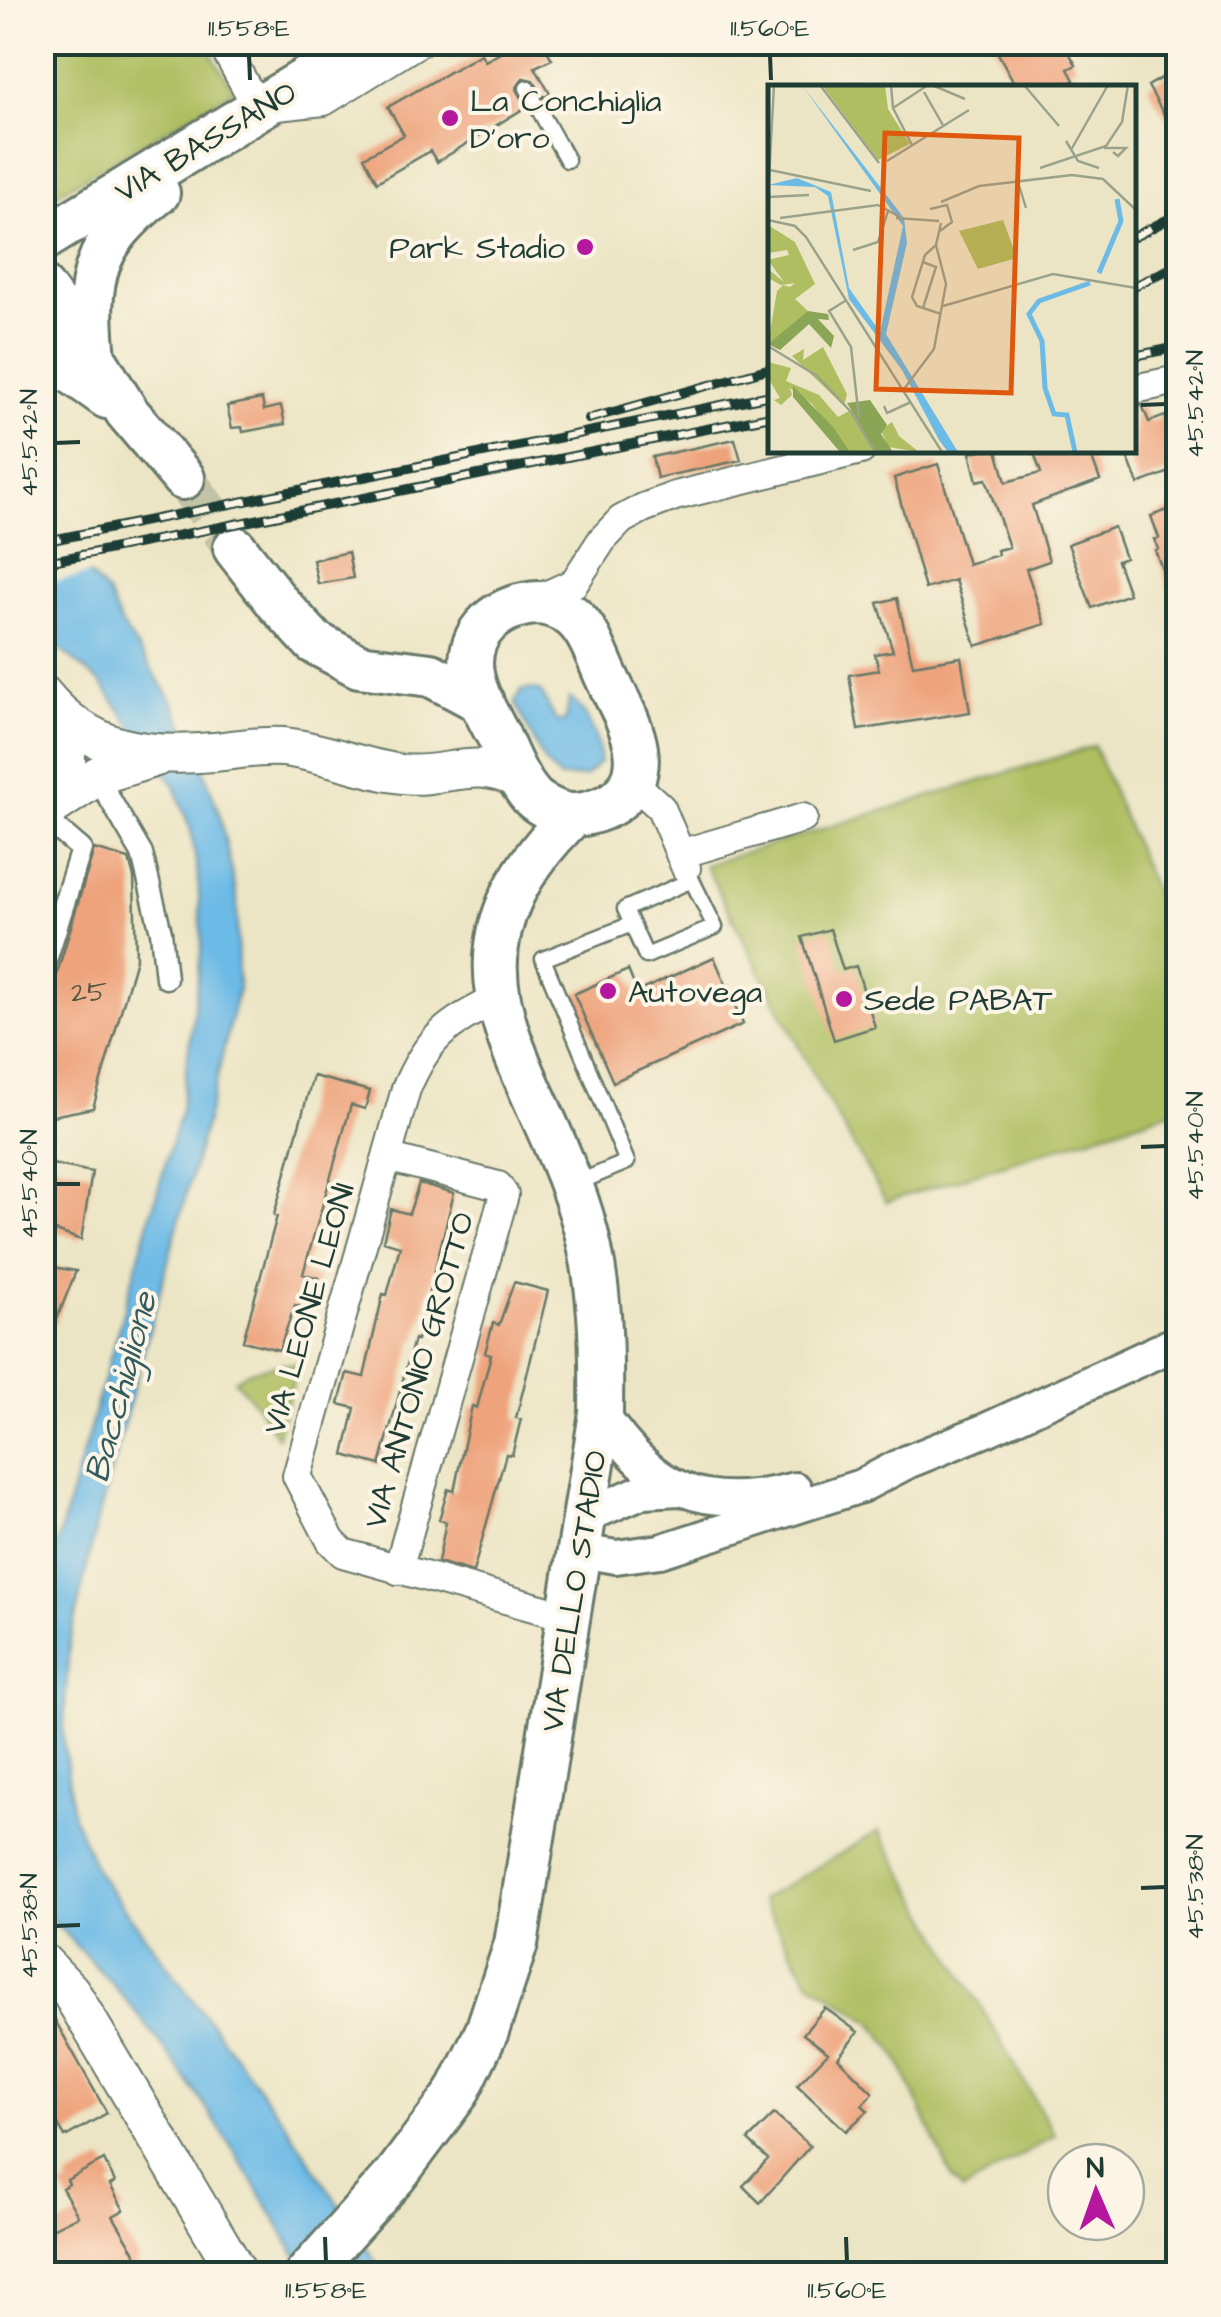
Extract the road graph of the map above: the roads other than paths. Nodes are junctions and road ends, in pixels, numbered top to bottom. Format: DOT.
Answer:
graph roads {
  1 [pos="221,42"];
  2 [pos="367,42"];
  3 [pos="419,42"];
  4 [pos="527,88"];
  5 [pos="258,108"];
  6 [pos="196,146"];
  7 [pos="567,160"];
  8 [pos="42,240"];
  9 [pos="42,287"];
  10 [pos="42,352"];
  11 [pos="94,358"];
  12 [pos="1178,380"];
  13 [pos="1136,389"];
  14 [pos="127,412"];
  15 [pos="853,452"];
  16 [pos="183,478"];
  17 [pos="236,548"];
  18 [pos="574,583"];
  19 [pos="529,604"];
  20 [pos="583,627"];
  21 [pos="474,649"];
  22 [pos="431,676"];
  23 [pos="46,698"];
  24 [pos="486,709"];
  25 [pos="144,757"];
  26 [pos="452,768"];
  27 [pos="634,782"];
  28 [pos="104,789"];
  29 [pos="527,789"];
  30 [pos="50,803"];
  31 [pos="572,816"];
  32 [pos="803,818"];
  33 [pos="528,865"];
  34 [pos="686,867"];
  35 [pos="632,924"];
  36 [pos="42,973"];
  37 [pos="166,978"];
  38 [pos="497,999"];
  39 [pos="387,1156"];
  40 [pos="572,1186"];
  41 [pos="1178,1342"];
  42 [pos="601,1413"];
  43 [pos="907,1462"];
  44 [pos="680,1489"];
  45 [pos="583,1534"];
  46 [pos="398,1570"];
  47 [pos="569,1617"];
  48 [pos="42,1962"];
  49 [pos="238,2274"];
  50 [pos="307,2274"];
  1 -- 5 [label="street"];
  2 -- 5 [label="main road, VIA BASSANO"];
  3 -- 5 [label="street"];
  4 -- 7 [label="lane"];
  5 -- 6 [label="main road, VIA BASSANO"];
  6 -- 8 [label="main road, VIA BASSANO"];
  6 -- 11 [label="main road"];
  9 -- 11 [label="main road"];
  10 -- 14 [label="main road"];
  11 -- 14 [label="main road"];
  12 -- 13 [label="street"];
  14 -- 16 [label="main road"];
  15 -- 18 [label="street"];
  17 -- 22 [label="main road"];
  18 -- 19 [label="street"];
  18 -- 20 [label="street"];
  19 -- 20 [label="main road"];
  19 -- 21 [label="main road"];
  20 -- 27 [label="main road"];
  21 -- 22 [label="main road"];
  21 -- 24 [label="main road"];
  22 -- 24 [label="main road"];
  23 -- 25 [label="main road"];
  23 -- 30 [label="main road"];
  24 -- 26 [label="main road"];
  24 -- 29 [label="main road"];
  25 -- 26 [label="main road"];
  25 -- 30 [label="main road"];
  26 -- 29 [label="main road"];
  27 -- 31 [label="main road"];
  27 -- 34 [label="street"];
  28 -- 37 [label="street"];
  29 -- 31 [label="main road"];
  29 -- 33 [label="main road, VIA DELLO STADIO"];
  30 -- 36 [label="street"];
  31 -- 33 [label="main road, VIA DELLO STADIO"];
  32 -- 34 [label="street"];
  33 -- 38 [label="main road, VIA DELLO STADIO"];
  34 -- 35 [label="lane"];
  34 -- 35 [label="lane"];
  35 -- 40 [label="lane"];
  38 -- 39 [label="street, VIA LEONE LEONI"];
  38 -- 40 [label="main road, VIA DELLO STADIO"];
  39 -- 46 [label="street, VIA LEONE LEONI"];
  39 -- 46 [label="street, VIA ANTONIO GROTTO"];
  40 -- 42 [label="main road, VIA DELLO STADIO"];
  41 -- 43 [label="street"];
  42 -- 44 [label="street"];
  42 -- 45 [label="main road, VIA DELLO STADIO"];
  43 -- 44 [label="street"];
  43 -- 45 [label="street"];
  44 -- 45 [label="street"];
  45 -- 47 [label="main road, VIA DELLO STADIO"];
  46 -- 47 [label="street, VIA LEONE LEONI"];
  47 -- 50 [label="main road, VIA DELLO STADIO"];
  48 -- 49 [label="main road"];
}
